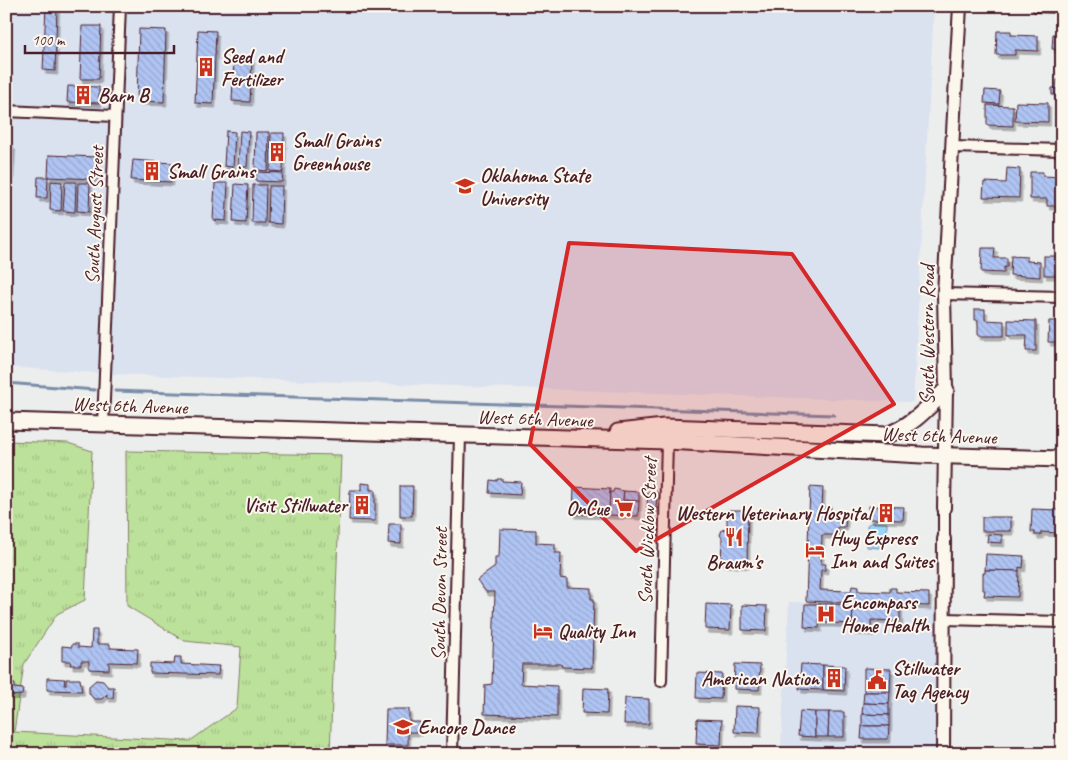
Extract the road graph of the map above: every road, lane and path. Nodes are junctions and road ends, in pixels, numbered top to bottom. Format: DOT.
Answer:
graph roads {
  1 [pos="120,6"];
  2 [pos="960,6"];
  3 [pos="1037,6"];
  4 [pos="1062,7"];
  5 [pos="6,111"];
  6 [pos="115,116"];
  7 [pos="953,147"];
  8 [pos="1062,150"];
  9 [pos="944,294"];
  10 [pos="1062,298"];
  11 [pos="946,390"];
  12 [pos="6,421"];
  13 [pos="103,424"];
  14 [pos="460,435"];
  15 [pos="559,438"];
  16 [pos="667,441"];
  17 [pos="945,456"];
  18 [pos="1062,458"];
  19 [pos="944,508"];
  20 [pos="944,539"];
  21 [pos="944,619"];
  22 [pos="1062,622"];
  23 [pos="661,681"];
  24 [pos="452,754"];
  25 [pos="943,754"];
  1 -- 6 [label="street, South August Street"];
  2 -- 7 [label="main road, South Western Road"];
  3 -- 4 [label="street"];
  5 -- 6 [label="street"];
  6 -- 13 [label="street, South August Street"];
  7 -- 8 [label="street"];
  7 -- 9 [label="main road, South Western Road"];
  9 -- 10 [label="street"];
  9 -- 11 [label="main road, South Western Road"];
  11 -- 15 [label="highway"];
  11 -- 17 [label="main road, South Western Road"];
  12 -- 13 [label="highway, West 6th Avenue"];
  13 -- 14 [label="highway, West 6th Avenue"];
  14 -- 15 [label="highway, West 6th Avenue"];
  14 -- 24 [label="street, South Devon Street"];
  15 -- 16 [label="highway, West 6th Avenue"];
  16 -- 17 [label="highway, West 6th Avenue"];
  16 -- 23 [label="street, South Wicklow Street"];
  17 -- 18 [label="highway, West 6th Avenue"];
  17 -- 19 [label="main road, South Western Road"];
  19 -- 20 [label="street, South Western Road"];
  20 -- 21 [label="main road, South Western Road"];
  21 -- 22 [label="street"];
  21 -- 25 [label="main road, South Western Road"];
}
